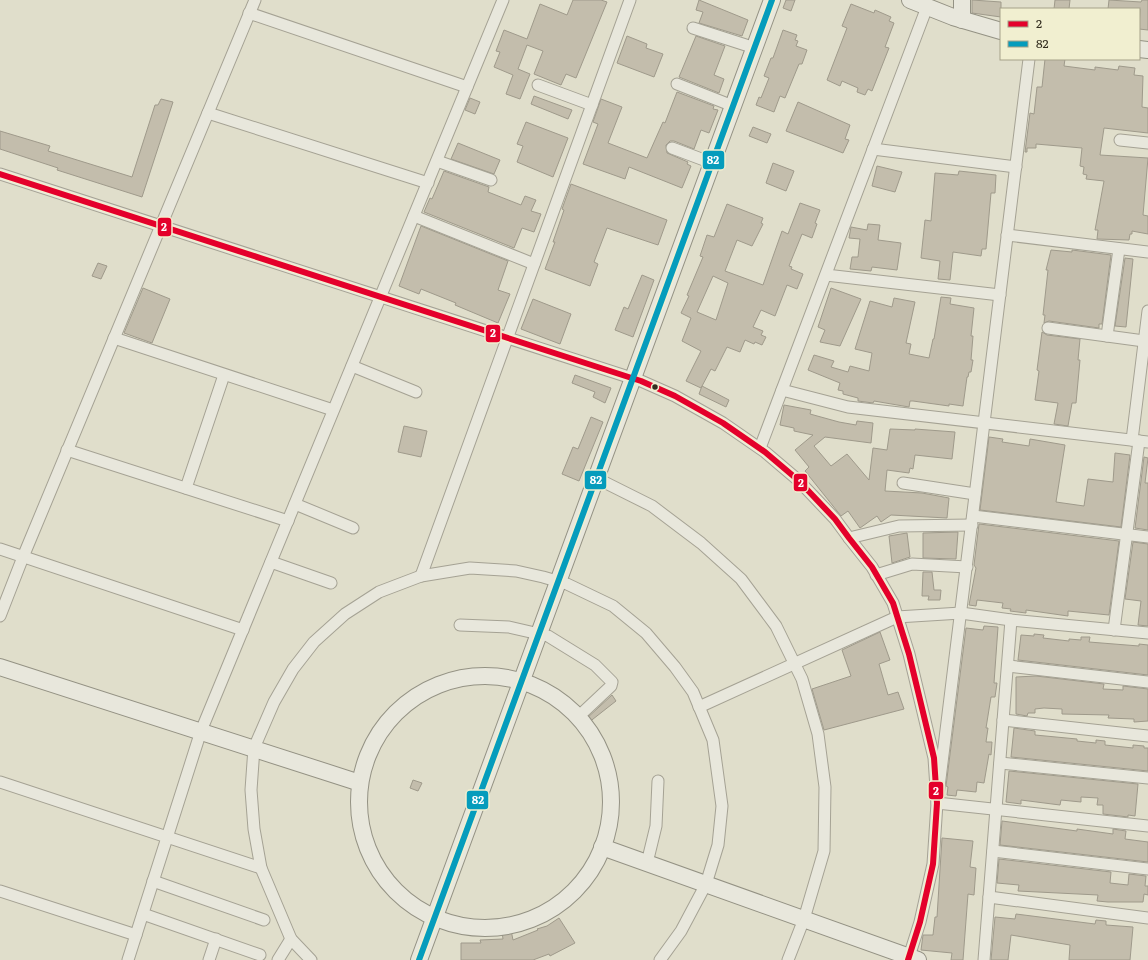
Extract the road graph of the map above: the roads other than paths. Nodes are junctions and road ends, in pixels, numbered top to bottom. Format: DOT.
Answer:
graph roads {
  1 [pos="255,0"];
  2 [pos="503,0"];
  3 [pos="630,0"];
  4 [pos="772,0"];
  5 [pos="781,0"];
  6 [pos="910,0"];
  7 [pos="962,0"];
  8 [pos="927,7"];
  9 [pos="249,13"];
  10 [pos="962,20"];
  11 [pos="693,28"];
  12 [pos="1000,31"];
  13 [pos="755,48"];
  14 [pos="1029,60"];
  15 [pos="677,84"];
  16 [pos="538,85"];
  17 [pos="467,87"];
  18 [pos="592,106"];
  19 [pos="733,106"];
  20 [pos="208,113"];
  21 [pos="1120,140"];
  22 [pos="1148,143"];
  23 [pos="672,148"];
  24 [pos="873,149"];
  25 [pos="437,161"];
  26 [pos="712,163"];
  27 [pos="1016,166"];
  28 [pos="0,174"];
  29 [pos="491,180"];
  30 [pos="428,183"];
  31 [pos="414,216"];
  32 [pos="160,226"];
  33 [pos="1007,235"];
  34 [pos="1119,249"];
  35 [pos="1148,252"];
  36 [pos="534,264"];
  37 [pos="826,275"];
  38 [pos="1000,295"];
  39 [pos="380,297"];
  40 [pos="1148,311"];
  41 [pos="1048,328"];
  42 [pos="1107,336"];
  43 [pos="114,338"];
  44 [pos="507,338"];
  45 [pos="1144,341"];
  46 [pos="352,366"];
  47 [pos="224,375"];
  48 [pos="637,380"];
  49 [pos="782,390"];
  50 [pos="416,392"];
  51 [pos="333,410"];
  52 [pos="984,422"];
  53 [pos="1140,441"];
  54 [pos="760,448"];
  55 [pos="67,450"];
  56 [pos="604,482"];
  57 [pos="903,483"];
  58 [pos="186,488"];
  59 [pos="975,494"];
  60 [pos="295,504"];
  61 [pos="288,521"];
  62 [pos="972,521"];
  63 [pos="352,528"];
  64 [pos="1127,534"];
  65 [pos="1148,537"];
  66 [pos="849,538"];
  67 [pos="0,549"];
  68 [pos="23,557"];
  69 [pos="270,562"];
  70 [pos="967,567"];
  71 [pos="876,575"];
  72 [pos="421,576"];
  73 [pos="330,583"];
  74 [pos="562,583"];
  75 [pos="961,613"];
  76 [pos="0,616"];
  77 [pos="897,617"];
  78 [pos="1011,620"];
  79 [pos="460,625"];
  80 [pos="243,630"];
  81 [pos="1114,630"];
  82 [pos="1148,633"];
  83 [pos="543,635"];
  84 [pos="794,664"];
  85 [pos="1008,666"];
  86 [pos="0,667"];
  87 [pos="526,682"];
  88 [pos="1148,682"];
  89 [pos="699,707"];
  90 [pos="578,717"];
  91 [pos="1003,720"];
  92 [pos="201,731"];
  93 [pos="1148,736"];
  94 [pos="254,748"];
  95 [pos="1000,763"];
  96 [pos="1148,778"];
  97 [pos="658,781"];
  98 [pos="0,782"];
  99 [pos="360,782"];
  100 [pos="938,803"];
  101 [pos="996,809"];
  102 [pos="1148,826"];
  103 [pos="167,837"];
  104 [pos="602,847"];
  105 [pos="993,851"];
  106 [pos="647,863"];
  107 [pos="261,868"];
  108 [pos="1148,869"];
  109 [pos="153,881"];
  110 [pos="706,884"];
  111 [pos="0,891"];
  112 [pos="989,897"];
  113 [pos="143,914"];
  114 [pos="1148,918"];
  115 [pos="804,919"];
  116 [pos="264,920"];
  117 [pos="438,921"];
  118 [pos="136,935"];
  119 [pos="216,939"];
  120 [pos="291,939"];
  121 [pos="260,955"];
  122 [pos="912,959"];
  123 [pos="128,960"];
  124 [pos="209,960"];
  125 [pos="278,960"];
  126 [pos="311,960"];
  127 [pos="419,960"];
  128 [pos="428,960"];
  129 [pos="660,960"];
  130 [pos="788,960"];
  131 [pos="984,960"];
  1 -- 9 [label="street"];
  2 -- 17 [label="street"];
  3 -- 18 [label="street"];
  4 -- 13 [label="main road"];
  5 -- 48 [label="main road"];
  6 -- 8 [label="main road"];
  7 -- 10 [label="main road"];
  8 -- 10 [label="main road"];
  8 -- 24 [label="street"];
  9 -- 17 [label="street"];
  9 -- 20 [label="street"];
  10 -- 12 [label="main road"];
  11 -- 13 [label="street"];
  13 -- 19 [label="main road"];
  14 -- 27 [label="street"];
  15 -- 19 [label="street"];
  16 -- 18 [label="street"];
  17 -- 25 [label="street"];
  18 -- 36 [label="street"];
  19 -- 26 [label="main road"];
  20 -- 30 [label="street"];
  20 -- 32 [label="street"];
  21 -- 22 [label="street"];
  23 -- 26 [label="street"];
  24 -- 27 [label="street"];
  24 -- 37 [label="street"];
  25 -- 29 [label="street"];
  25 -- 30 [label="street"];
  26 -- 48 [label="main road"];
  27 -- 33 [label="street"];
  28 -- 32 [label="street"];
  30 -- 31 [label="street"];
  31 -- 36 [label="street"];
  31 -- 39 [label="street"];
  32 -- 39 [label="street"];
  32 -- 43 [label="street"];
  33 -- 34 [label="street"];
  33 -- 38 [label="street"];
  34 -- 35 [label="street"];
  34 -- 42 [label="street"];
  36 -- 44 [label="street"];
  37 -- 38 [label="street"];
  37 -- 49 [label="street"];
  38 -- 52 [label="street"];
  39 -- 44 [label="street"];
  39 -- 46 [label="street"];
  40 -- 45 [label="street"];
  41 -- 42 [label="street"];
  42 -- 45 [label="street"];
  43 -- 47 [label="street"];
  43 -- 55 [label="street"];
  44 -- 48 [label="street"];
  44 -- 72 [label="street"];
  45 -- 53 [label="street"];
  46 -- 50 [label="street"];
  46 -- 51 [label="street"];
  47 -- 51 [label="street"];
  47 -- 58 [label="street"];
  48 -- 54 [label="street"];
  48 -- 56 [label="main road"];
  48 -- 74 [label="main road"];
  49 -- 52 [label="street"];
  49 -- 54 [label="street"];
  51 -- 60 [label="street"];
  52 -- 53 [label="street"];
  52 -- 59 [label="street"];
  53 -- 64 [label="street"];
  54 -- 66 [label="street"];
  55 -- 58 [label="street"];
  55 -- 68 [label="street"];
  56 -- 74 [label="main road"];
  56 -- 84 [label="street"];
  57 -- 59 [label="street"];
  58 -- 61 [label="street"];
  59 -- 62 [label="street"];
  60 -- 61 [label="street"];
  60 -- 63 [label="street"];
  61 -- 69 [label="street"];
  62 -- 64 [label="street"];
  62 -- 66 [label="street"];
  62 -- 70 [label="street"];
  64 -- 65 [label="street"];
  64 -- 81 [label="street"];
  66 -- 71 [label="street"];
  67 -- 68 [label="street"];
  68 -- 76 [label="street"];
  68 -- 80 [label="street"];
  69 -- 73 [label="street"];
  69 -- 80 [label="street"];
  70 -- 71 [label="street"];
  70 -- 75 [label="street"];
  71 -- 77 [label="street"];
  72 -- 74 [label="street"];
  72 -- 94 [label="street"];
  74 -- 83 [label="main road"];
  74 -- 89 [label="street"];
  75 -- 77 [label="street"];
  75 -- 78 [label="street"];
  75 -- 100 [label="street"];
  77 -- 84 [label="street"];
  77 -- 100 [label="street"];
  78 -- 81 [label="street"];
  78 -- 85 [label="street"];
  79 -- 83 [label="street"];
  80 -- 92 [label="street"];
  81 -- 82 [label="street"];
  83 -- 87 [label="main road"];
  83 -- 90 [label="street"];
  84 -- 89 [label="street"];
  84 -- 115 [label="street"];
  85 -- 88 [label="street"];
  85 -- 91 [label="street"];
  86 -- 92 [label="main road"];
  87 -- 90 [label="main road"];
  87 -- 99 [label="main road"];
  87 -- 117 [label="main road"];
  89 -- 110 [label="street"];
  90 -- 104 [label="main road"];
  91 -- 93 [label="street"];
  91 -- 95 [label="street"];
  92 -- 94 [label="main road"];
  92 -- 103 [label="street"];
  94 -- 99 [label="main road"];
  94 -- 107 [label="street"];
  95 -- 96 [label="street"];
  95 -- 101 [label="street"];
  97 -- 106 [label="street"];
  98 -- 103 [label="street"];
  99 -- 117 [label="main road"];
  100 -- 101 [label="street"];
  100 -- 122 [label="street"];
  101 -- 102 [label="street"];
  101 -- 105 [label="street"];
  103 -- 107 [label="street"];
  103 -- 109 [label="street"];
  104 -- 106 [label="main road"];
  104 -- 117 [label="main road"];
  105 -- 108 [label="street"];
  105 -- 112 [label="street"];
  106 -- 110 [label="main road"];
  107 -- 120 [label="street"];
  109 -- 113 [label="street"];
  109 -- 116 [label="street"];
  110 -- 115 [label="main road"];
  110 -- 129 [label="street"];
  111 -- 118 [label="street"];
  112 -- 114 [label="street"];
  112 -- 131 [label="street"];
  113 -- 118 [label="street"];
  113 -- 119 [label="street"];
  115 -- 122 [label="main road"];
  115 -- 130 [label="street"];
  117 -- 127 [label="main road"];
  117 -- 128 [label="main road"];
  118 -- 123 [label="street"];
  119 -- 121 [label="street"];
  119 -- 124 [label="street"];
  120 -- 125 [label="street"];
  120 -- 126 [label="street"];
}
